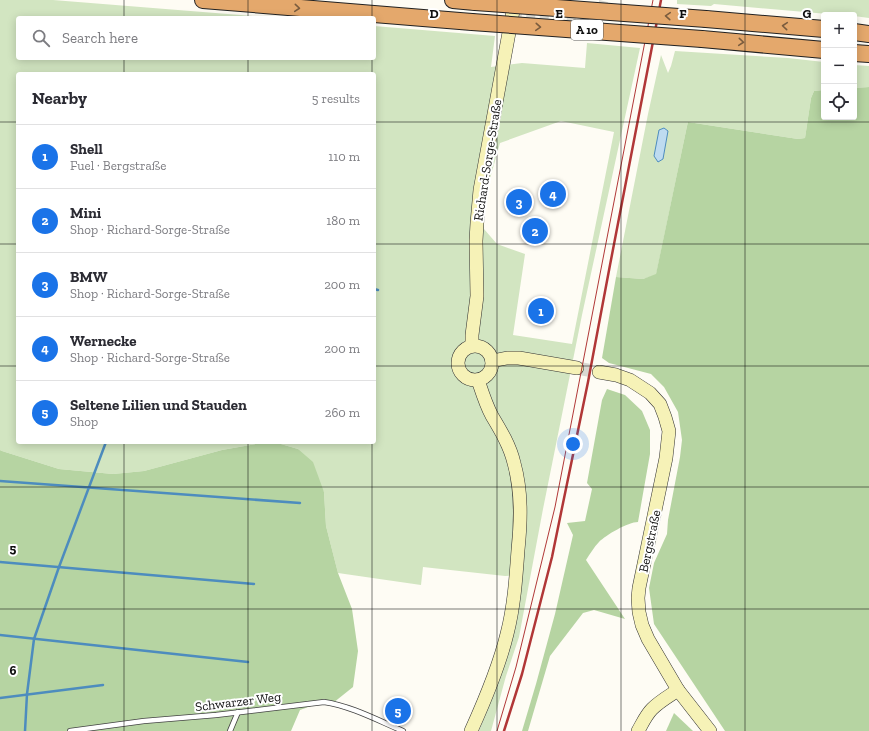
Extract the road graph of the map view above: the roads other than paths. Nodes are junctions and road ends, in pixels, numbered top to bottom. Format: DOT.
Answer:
graph roads {
  1 [pos="203,0"];
  2 [pos="453,0"];
  3 [pos="515,0"];
  4 [pos="821,29"];
  5 [pos="857,32"];
  6 [pos="869,34"];
  7 [pos="821,50"];
  8 [pos="857,53"];
  9 [pos="869,54"];
  10 [pos="472,345"];
  11 [pos="492,361"];
  12 [pos="577,368"];
  13 [pos="599,372"];
  14 [pos="478,380"];
  15 [pos="678,690"];
  16 [pos="238,712"];
  17 [pos="70,731"];
  18 [pos="230,731"];
  19 [pos="403,731"];
  20 [pos="471,731"];
  21 [pos="638,731"];
  22 [pos="710,731"];
  1 -- 7 [label="highway, A 10, one-way, bridge"];
  4 -- 2 [label="highway, A 10, one-way, bridge"];
  3 -- 10 [label="main road, Richard-Sorge-Straße"];
  5 -- 6 [label="highway"];
  8 -- 9 [label="highway"];
  10 -- 11 [label="main road"];
  10 -- 14 [label="main road"];
  11 -- 12 [label="main road"];
  11 -- 14 [label="main road"];
  13 -- 15 [label="main road, Bergstraße"];
  14 -- 20 [label="main road"];
  15 -- 21 [label="main road"];
  15 -- 22 [label="main road, Bergstraße"];
  16 -- 17 [label="lane, Schwarzer Weg"];
  16 -- 18 [label="lane"];
  16 -- 19 [label="lane, Schwarzer Weg"];
}
